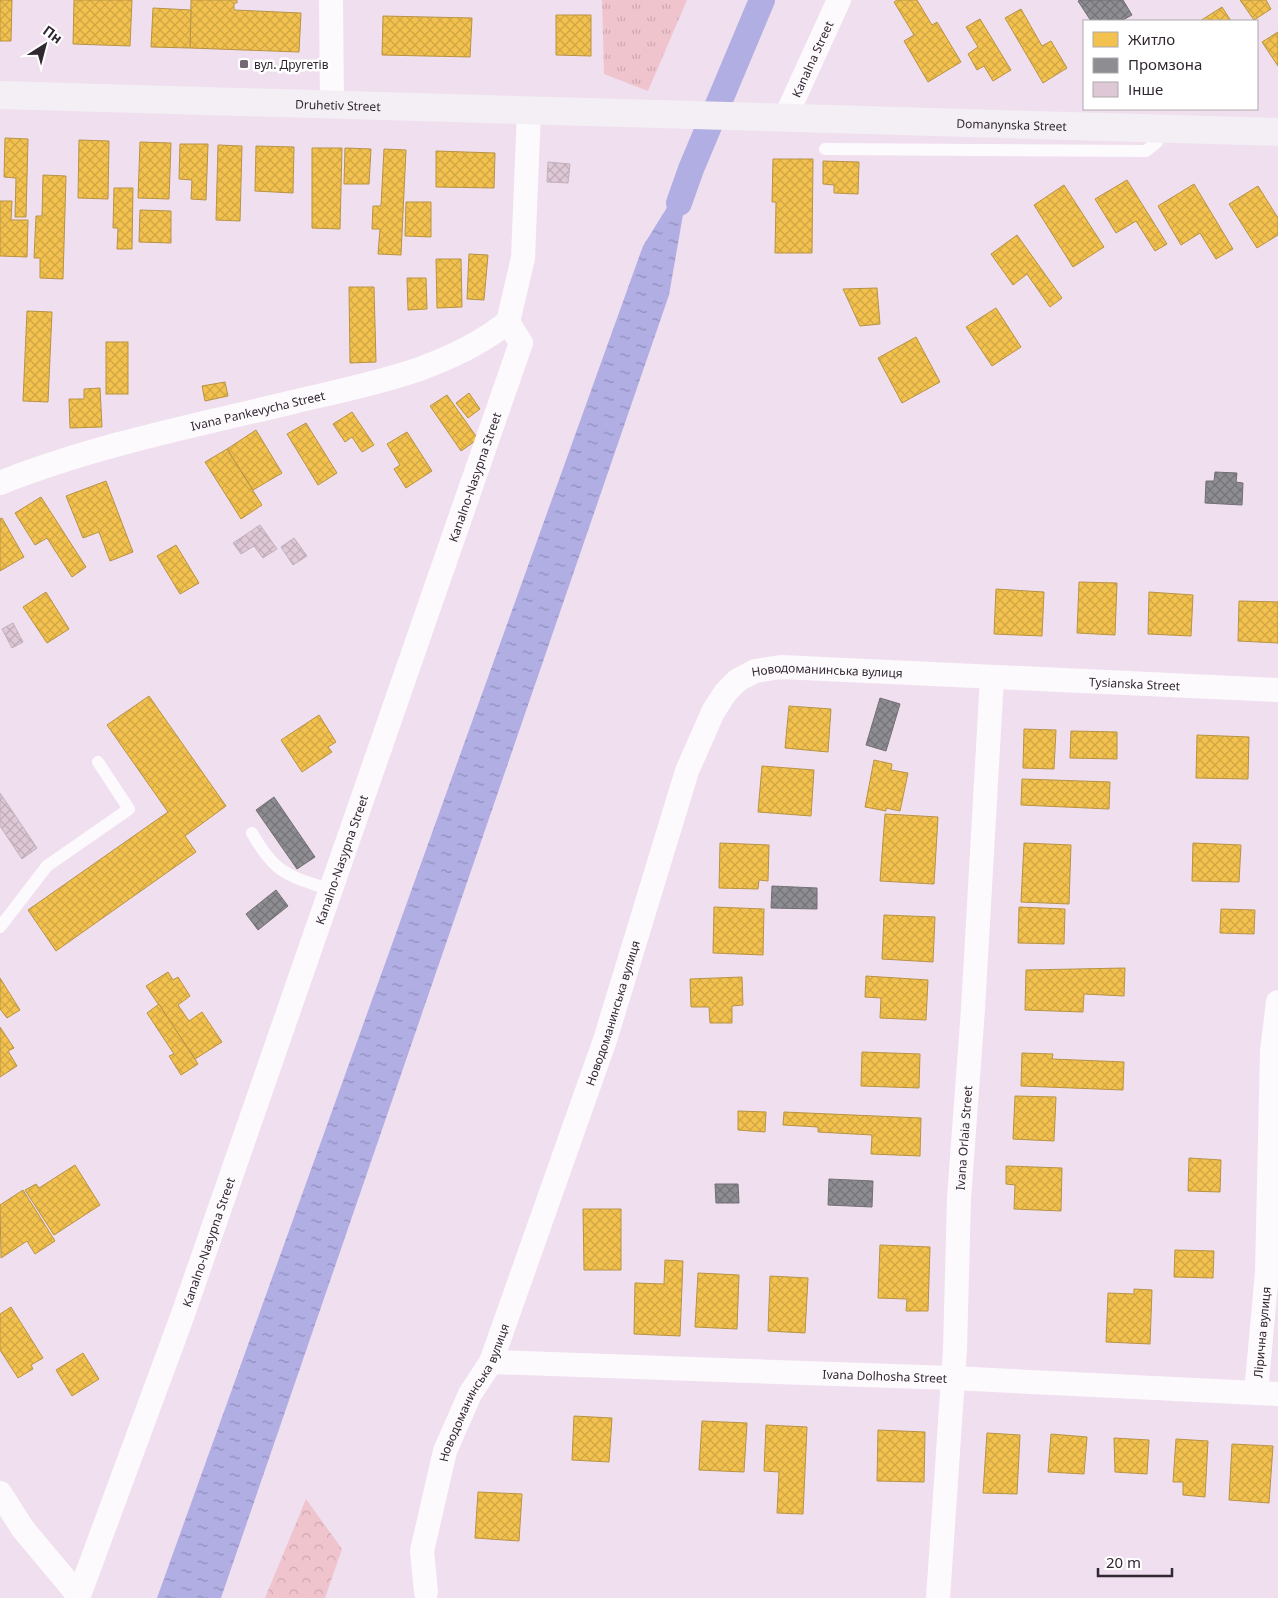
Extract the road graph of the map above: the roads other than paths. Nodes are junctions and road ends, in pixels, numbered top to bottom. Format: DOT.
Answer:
graph roads {
  1 [pos="331,0"];
  2 [pos="839,0"];
  3 [pos="0,95"];
  4 [pos="332,105"];
  5 [pos="529,111"];
  6 [pos="747,118"];
  7 [pos="785,118"];
  8 [pos="1159,129"];
  9 [pos="1278,132"];
  10 [pos="825,149"];
  11 [pos="508,322"];
  12 [pos="0,483"];
  13 [pos="992,678"];
  14 [pos="1278,690"];
  15 [pos="98,762"];
  16 [pos="252,833"];
  17 [pos="331,890"];
  18 [pos="0,927"];
  19 [pos="1278,1002"];
  20 [pos="491,1362"];
  21 [pos="952,1378"];
  22 [pos="1267,1393"];
  23 [pos="0,1493"];
  24 [pos="426,1592"];
  25 [pos="78,1597"];
  26 [pos="938,1598"];
  1 -- 4 [label="street"];
  2 -- 7 [label="street, Kanalna Street"];
  3 -- 4 [label="main road, Druhetiv Street"];
  4 -- 5 [label="main road, Druhetiv Street"];
  5 -- 6 [label="main road, Druhetiv Street"];
  5 -- 11 [label="street"];
  6 -- 7 [label="main road, Domanynska Street"];
  7 -- 8 [label="main road, Domanynska Street"];
  8 -- 9 [label="main road, Domanynska Street"];
  8 -- 10 [label="lane"];
  11 -- 12 [label="street, Ivana Pankevycha Street"];
  11 -- 17 [label="street, Kanalno-Nasypna Street"];
  13 -- 14 [label="street, Tysianska Street"];
  13 -- 20 [label="street, Новодоманинська вулиця"];
  13 -- 21 [label="street, Ivana Orlaia Street"];
  15 -- 18 [label="lane"];
  16 -- 17 [label="lane"];
  17 -- 25 [label="street, Kanalno-Nasypna Street"];
  19 -- 22 [label="street, Лірична вулиця"];
  20 -- 21 [label="street, Ivana Dolhosha Street"];
  20 -- 24 [label="street, Новодоманинська вулиця"];
  21 -- 22 [label="street, Ivana Dolhosha Street"];
  21 -- 26 [label="street, Ivana Orlaia Street"];
  23 -- 25 [label="street"];
}
